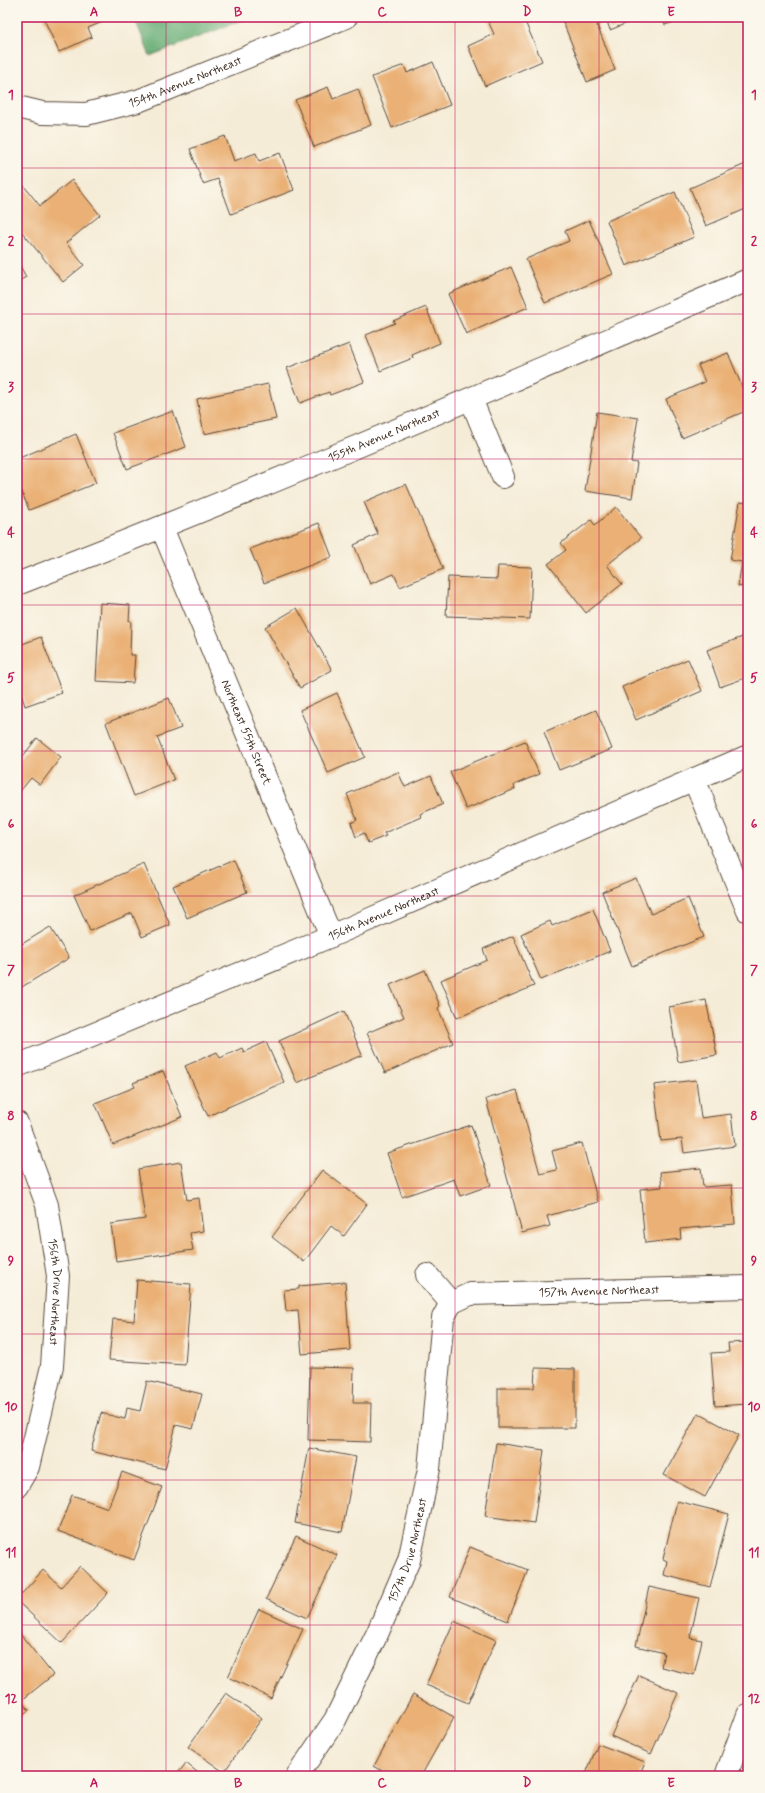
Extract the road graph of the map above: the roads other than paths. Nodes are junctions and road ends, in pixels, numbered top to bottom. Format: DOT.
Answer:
graph roads {
  1 [pos="346,17"];
  2 [pos="17,107"];
  3 [pos="748,280"];
  4 [pos="471,399"];
  5 [pos="503,477"];
  6 [pos="162,528"];
  7 [pos="17,584"];
  8 [pos="748,756"];
  9 [pos="694,779"];
  10 [pos="748,911"];
  11 [pos="331,936"];
  12 [pos="17,1066"];
  13 [pos="17,1122"];
  14 [pos="427,1275"];
  15 [pos="748,1287"];
  16 [pos="451,1303"];
  17 [pos="17,1486"];
  18 [pos="748,1715"];
  19 [pos="297,1776"];
  20 [pos="726,1776"];
  1 -- 2 [label="street, 154th Avenue Northeast"];
  3 -- 4 [label="street, 155th Avenue Northeast"];
  4 -- 5 [label="street"];
  4 -- 6 [label="street, 155th Avenue Northeast"];
  6 -- 7 [label="street, 155th Avenue Northeast"];
  6 -- 11 [label="street, Northeast 55th Street"];
  8 -- 9 [label="street, 156th Avenue Northeast"];
  9 -- 10 [label="street"];
  9 -- 11 [label="street, 156th Avenue Northeast"];
  11 -- 12 [label="street, 156th Avenue Northeast"];
  13 -- 17 [label="street, 156th Drive Northeast"];
  14 -- 16 [label="street"];
  15 -- 16 [label="street, 157th Avenue Northeast"];
  16 -- 19 [label="street, 157th Drive Northeast"];
  18 -- 20 [label="street"];
}
